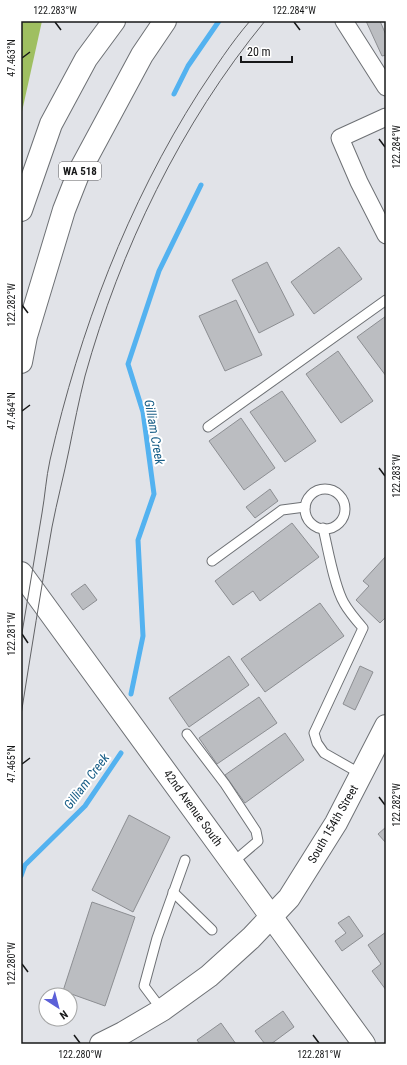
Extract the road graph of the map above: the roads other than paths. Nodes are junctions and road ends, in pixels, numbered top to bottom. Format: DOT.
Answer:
graph roads {
  1 [pos="98,21"];
  2 [pos="114,21"];
  3 [pos="165,21"];
  4 [pos="344,21"];
  5 [pos="86,59"];
  6 [pos="386,87"];
  7 [pos="386,117"];
  8 [pos="21,210"];
  9 [pos="386,235"];
  10 [pos="386,300"];
  11 [pos="21,362"];
  12 [pos="208,427"];
  13 [pos="305,507"];
  14 [pos="323,528"];
  15 [pos="212,561"];
  16 [pos="21,573"];
  17 [pos="386,726"];
  18 [pos="187,734"];
  19 [pos="361,774"];
  20 [pos="184,860"];
  21 [pos="232,863"];
  22 [pos="173,892"];
  23 [pos="272,917"];
  24 [pos="212,930"];
  25 [pos="162,1010"];
  26 [pos="102,1044"];
  27 [pos="364,1044"];
  1 -- 5 [label="main road"];
  2 -- 5 [label="main road"];
  3 -- 11 [label="main road, WA 518"];
  4 -- 6 [label="street"];
  5 -- 8 [label="main road"];
  7 -- 9 [label="street"];
  10 -- 12 [label="lane"];
  13 -- 14 [label="lane"];
  13 -- 14 [label="lane"];
  13 -- 15 [label="lane"];
  14 -- 19 [label="lane"];
  16 -- 21 [label="main road, 42nd Avenue South"];
  17 -- 19 [label="main road, South 154th Street"];
  18 -- 21 [label="lane"];
  19 -- 23 [label="main road, South 154th Street"];
  20 -- 22 [label="lane"];
  21 -- 23 [label="main road, 42nd Avenue South"];
  22 -- 24 [label="lane"];
  22 -- 25 [label="lane"];
  23 -- 25 [label="main road, South 154th Street"];
  23 -- 27 [label="main road, 42nd Avenue South"];
  25 -- 26 [label="main road, South 154th Street"];
}
